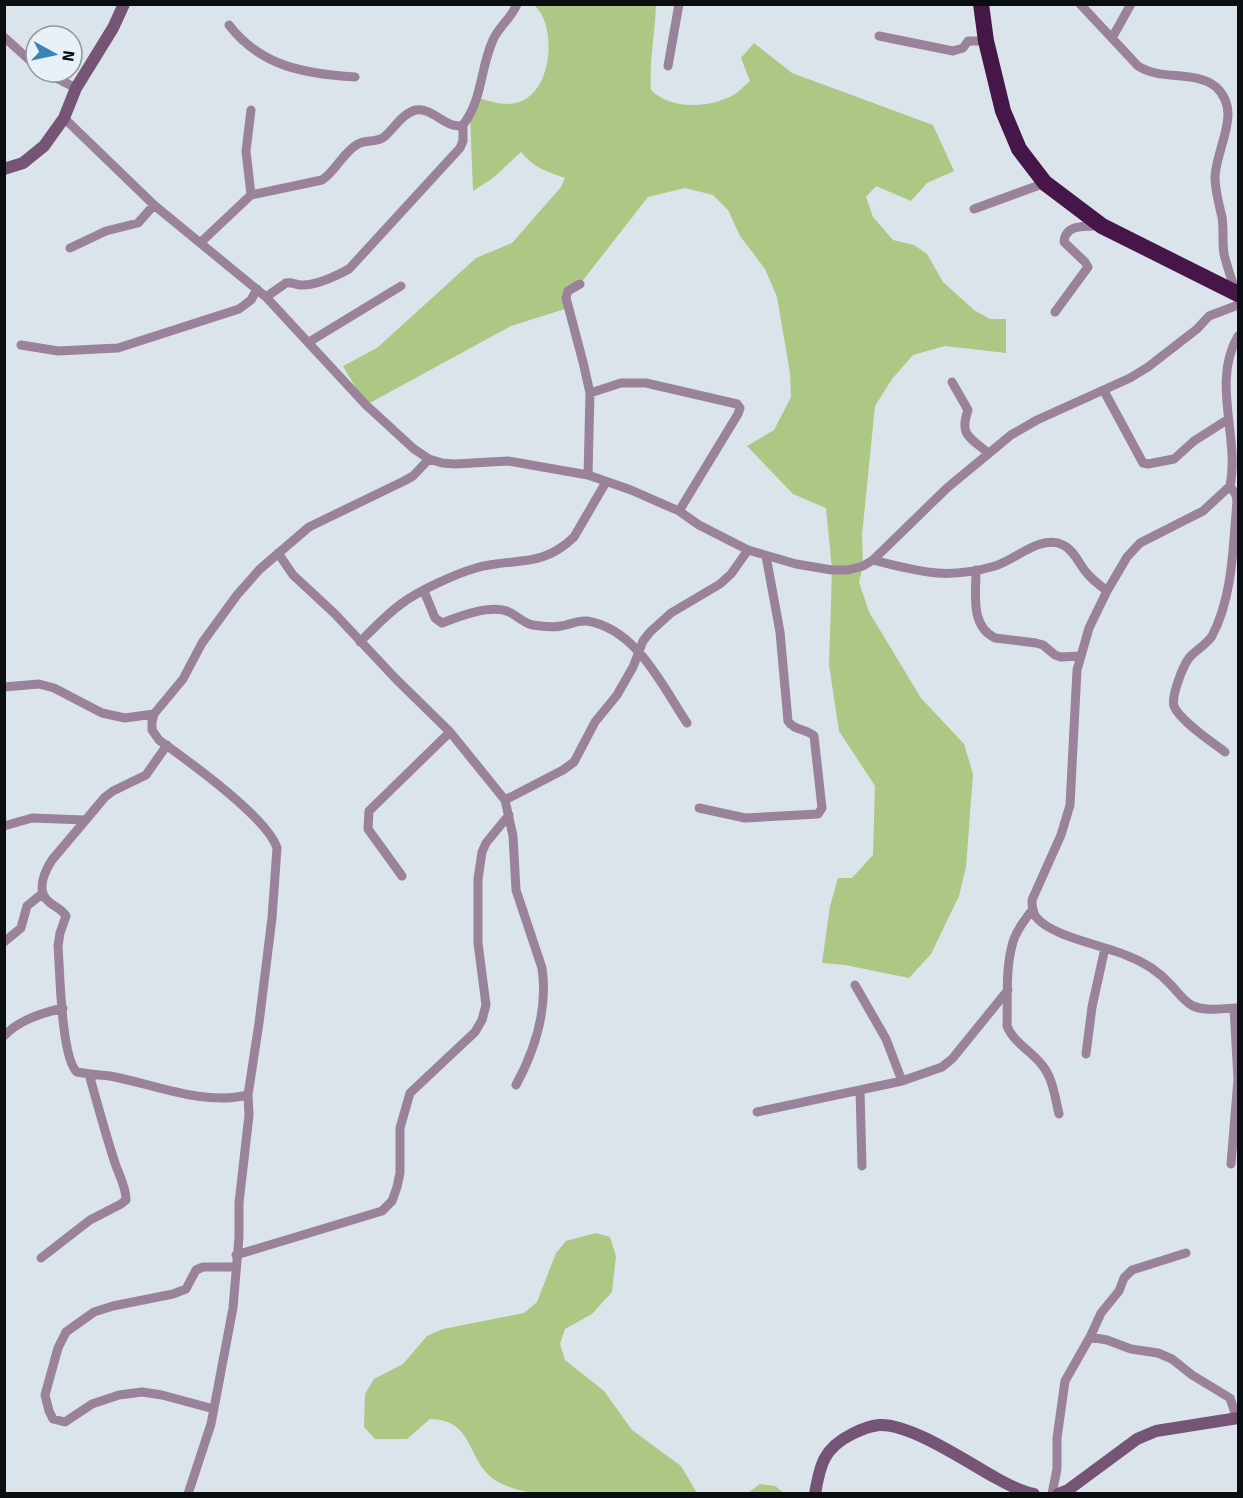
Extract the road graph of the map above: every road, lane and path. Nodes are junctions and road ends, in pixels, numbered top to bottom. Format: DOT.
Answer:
graph roads {
  1 [pos="124,4"];
  2 [pos="517,4"];
  3 [pos="679,4"];
  4 [pos="981,4"];
  5 [pos="1080,4"];
  6 [pos="1131,4"];
  7 [pos="229,25"];
  8 [pos="879,36"];
  9 [pos="4,37"];
  10 [pos="1112,38"];
  11 [pos="986,42"];
  12 [pos="24,55"];
  13 [pos="668,66"];
  14 [pos="356,77"];
  15 [pos="68,84"];
  16 [pos="76,88"];
  17 [pos="251,110"];
  18 [pos="64,118"];
  19 [pos="463,124"];
  20 [pos="4,169"];
  21 [pos="1045,183"];
  22 [pos="251,195"];
  23 [pos="154,205"];
  24 [pos="974,209"];
  25 [pos="1102,226"];
  26 [pos="200,243"];
  27 [pos="70,248"];
  28 [pos="580,284"];
  29 [pos="401,286"];
  30 [pos="257,289"];
  31 [pos="266,297"];
  32 [pos="1238,298"];
  33 [pos="1055,312"];
  34 [pos="1239,336"];
  35 [pos="309,342"];
  36 [pos="21,345"];
  37 [pos="952,382"];
  38 [pos="1104,391"];
  39 [pos="590,393"];
  40 [pos="1227,420"];
  41 [pos="988,453"];
  42 [pos="429,459"];
  43 [pos="588,475"];
  44 [pos="606,482"];
  45 [pos="1230,486"];
  46 [pos="679,511"];
  47 [pos="748,550"];
  48 [pos="278,553"];
  49 [pos="766,556"];
  50 [pos="873,560"];
  51 [pos="976,570"];
  52 [pos="424,591"];
  53 [pos="1107,591"];
  54 [pos="1226,600"];
  55 [pos="1239,600"];
  56 [pos="360,642"];
  57 [pos="639,651"];
  58 [pos="1080,656"];
  59 [pos="4,687"];
  60 [pos="154,714"];
  61 [pos="687,723"];
  62 [pos="450,732"];
  63 [pos="167,745"];
  64 [pos="1225,752"];
  65 [pos="505,800"];
  66 [pos="699,808"];
  67 [pos="509,815"];
  68 [pos="85,820"];
  69 [pos="4,826"];
  70 [pos="402,876"];
  71 [pos="43,893"];
  72 [pos="1032,910"];
  73 [pos="4,942"];
  74 [pos="1105,948"];
  75 [pos="855,985"];
  76 [pos="1008,990"];
  77 [pos="63,1008"];
  78 [pos="1237,1008"];
  79 [pos="4,1036"];
  80 [pos="1086,1054"];
  81 [pos="89,1074"];
  82 [pos="902,1081"];
  83 [pos="516,1085"];
  84 [pos="860,1090"];
  85 [pos="248,1095"];
  86 [pos="757,1112"];
  87 [pos="1059,1114"];
  88 [pos="1231,1164"];
  89 [pos="862,1166"];
  90 [pos="1186,1252"];
  91 [pos="236,1256"];
  92 [pos="41,1258"];
  93 [pos="235,1267"];
  94 [pos="1090,1337"];
  95 [pos="214,1409"];
  96 [pos="1238,1418"];
  97 [pos="188,1494"];
  98 [pos="815,1494"];
  99 [pos="1034,1494"];
  100 [pos="1052,1494"];
  101 [pos="1058,1494"];
  1 -- 16 [label="street"];
  2 -- 19 [label="street"];
  3 -- 13 [label="street"];
  4 -- 11 [label="highway"];
  5 -- 10 [label="street"];
  6 -- 10 [label="street"];
  7 -- 14 [label="street"];
  8 -- 11 [label="street"];
  9 -- 12 [label="street"];
  10 -- 32 [label="street"];
  11 -- 21 [label="highway"];
  15 -- 16 [label="street"];
  16 -- 18 [label="street"];
  17 -- 22 [label="street"];
  18 -- 20 [label="street"];
  18 -- 23 [label="street"];
  19 -- 22 [label="street"];
  19 -- 31 [label="street"];
  21 -- 24 [label="street"];
  21 -- 25 [label="highway"];
  22 -- 26 [label="street"];
  23 -- 26 [label="street"];
  23 -- 27 [label="street"];
  25 -- 32 [label="highway"];
  25 -- 33 [label="street"];
  26 -- 30 [label="street"];
  28 -- 39 [label="street"];
  29 -- 35 [label="street"];
  30 -- 31 [label="street"];
  30 -- 36 [label="street"];
  31 -- 35 [label="street"];
  32 -- 38 [label="street"];
  34 -- 40 [label="street"];
  35 -- 42 [label="street"];
  37 -- 41 [label="street"];
  38 -- 40 [label="street"];
  38 -- 41 [label="street"];
  39 -- 43 [label="street"];
  39 -- 46 [label="street"];
  40 -- 45 [label="street"];
  41 -- 50 [label="street"];
  42 -- 43 [label="street"];
  42 -- 48 [label="street"];
  43 -- 44 [label="street"];
  44 -- 46 [label="street"];
  44 -- 52 [label="street"];
  45 -- 53 [label="street"];
  45 -- 54 [label="street"];
  46 -- 47 [label="street"];
  47 -- 49 [label="street"];
  47 -- 57 [label="street"];
  48 -- 56 [label="street"];
  48 -- 60 [label="street"];
  49 -- 50 [label="street"];
  49 -- 66 [label="street"];
  50 -- 51 [label="street"];
  51 -- 53 [label="street"];
  51 -- 58 [label="street"];
  52 -- 56 [label="street"];
  52 -- 57 [label="street"];
  53 -- 58 [label="street"];
  54 -- 55 [label="street"];
  54 -- 64 [label="street"];
  56 -- 62 [label="street"];
  57 -- 61 [label="street"];
  57 -- 65 [label="street"];
  58 -- 72 [label="street"];
  59 -- 60 [label="street"];
  60 -- 63 [label="street"];
  62 -- 65 [label="street"];
  62 -- 70 [label="street"];
  63 -- 68 [label="street"];
  63 -- 85 [label="street"];
  65 -- 67 [label="street"];
  67 -- 83 [label="street"];
  67 -- 91 [label="street"];
  68 -- 69 [label="street"];
  68 -- 71 [label="street"];
  71 -- 73 [label="street"];
  71 -- 77 [label="street"];
  72 -- 74 [label="street"];
  72 -- 76 [label="street"];
  74 -- 78 [label="street"];
  74 -- 80 [label="street"];
  75 -- 82 [label="street"];
  76 -- 82 [label="street"];
  76 -- 87 [label="street"];
  77 -- 79 [label="street"];
  77 -- 81 [label="street"];
  78 -- 88 [label="street"];
  81 -- 85 [label="street"];
  81 -- 92 [label="street"];
  82 -- 84 [label="street"];
  84 -- 86 [label="street"];
  84 -- 89 [label="street"];
  85 -- 91 [label="street"];
  90 -- 94 [label="street"];
  91 -- 93 [label="street"];
  93 -- 95 [label="street"];
  93 -- 95 [label="street"];
  94 -- 96 [label="street"];
  94 -- 100 [label="street"];
  95 -- 97 [label="street"];
  96 -- 101 [label="street"];
  98 -- 99 [label="street"];
}
